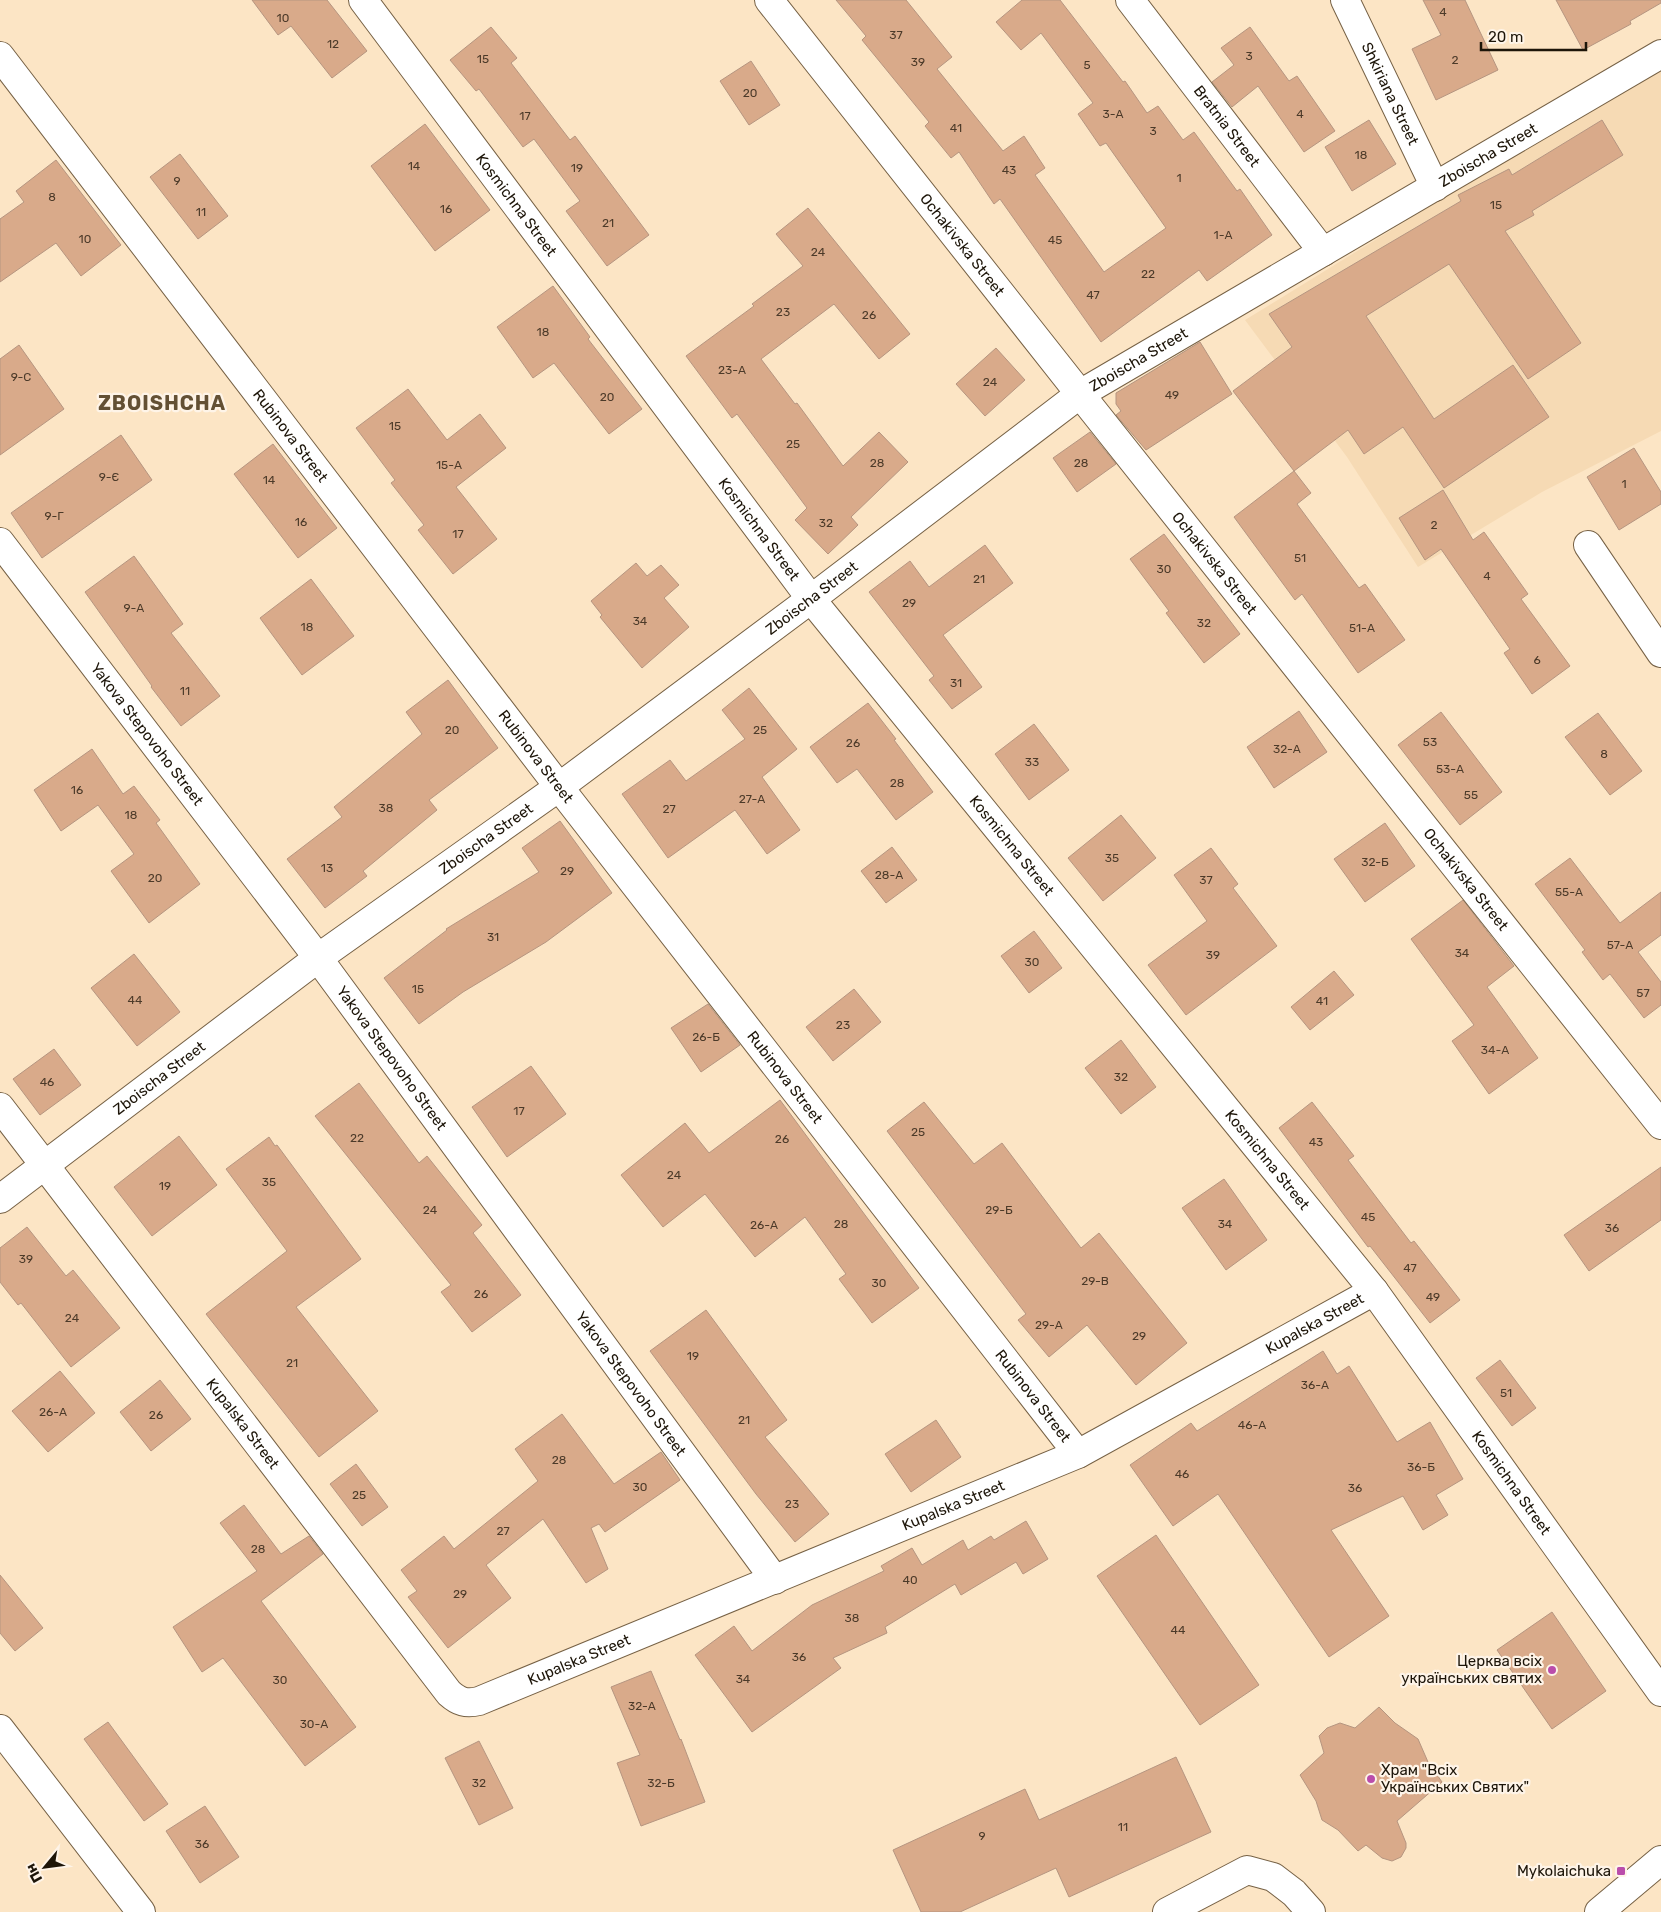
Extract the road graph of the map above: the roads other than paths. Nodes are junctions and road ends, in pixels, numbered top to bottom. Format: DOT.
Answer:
graph roads {
  1 [pos="363,0"];
  2 [pos="770,0"];
  3 [pos="1130,0"];
  4 [pos="1344,0"];
  5 [pos="1661,54"];
  6 [pos="0,56"];
  7 [pos="1435,186"];
  8 [pos="1323,252"];
  9 [pos="1080,394"];
  10 [pos="0,542"];
  11 [pos="1588,545"];
  12 [pos="810,599"];
  13 [pos="1658,642"];
  14 [pos="559,787"];
  15 [pos="318,958"];
  16 [pos="0,1107"];
  17 [pos="1661,1125"];
  18 [pos="44,1165"];
  19 [pos="0,1199"];
  20 [pos="1374,1290"];
  21 [pos="1078,1454"];
  22 [pos="775,1580"];
  23 [pos="1661,1692"];
  24 [pos="0,1729"];
  25 [pos="1661,1860"];
  26 [pos="141,1912"];
  27 [pos="1167,1912"];
  28 [pos="1311,1912"];
  29 [pos="1599,1912"];
  1 -- 12 [label="street, Kosmichna Street"];
  2 -- 9 [label="street, Ochakivska Street"];
  3 -- 8 [label="street, Bratnia Street"];
  4 -- 7 [label="street, Shkiriana Street"];
  5 -- 7 [label="street, Zboischa Street"];
  6 -- 14 [label="street, Rubinova Street"];
  7 -- 8 [label="street, Zboischa Street"];
  8 -- 9 [label="street, Zboischa Street"];
  9 -- 12 [label="street, Zboischa Street"];
  9 -- 17 [label="street, Ochakivska Street"];
  10 -- 15 [label="street, Yakova Stepovoho Street"];
  11 -- 13 [label="street"];
  12 -- 14 [label="street, Zboischa Street"];
  12 -- 20 [label="street, Kosmichna Street"];
  14 -- 15 [label="street, Zboischa Street"];
  14 -- 21 [label="street, Rubinova Street"];
  15 -- 18 [label="street, Zboischa Street"];
  15 -- 22 [label="street, Yakova Stepovoho Street"];
  16 -- 18 [label="street, Kupalska Street"];
  18 -- 19 [label="street, Zboischa Street"];
  18 -- 22 [label="street, Kupalska Street"];
  20 -- 21 [label="street, Kupalska Street"];
  20 -- 23 [label="street, Kosmichna Street"];
  21 -- 22 [label="street, Kupalska Street"];
  24 -- 26 [label="street"];
  25 -- 29 [label="street"];
  27 -- 28 [label="street"];
}
